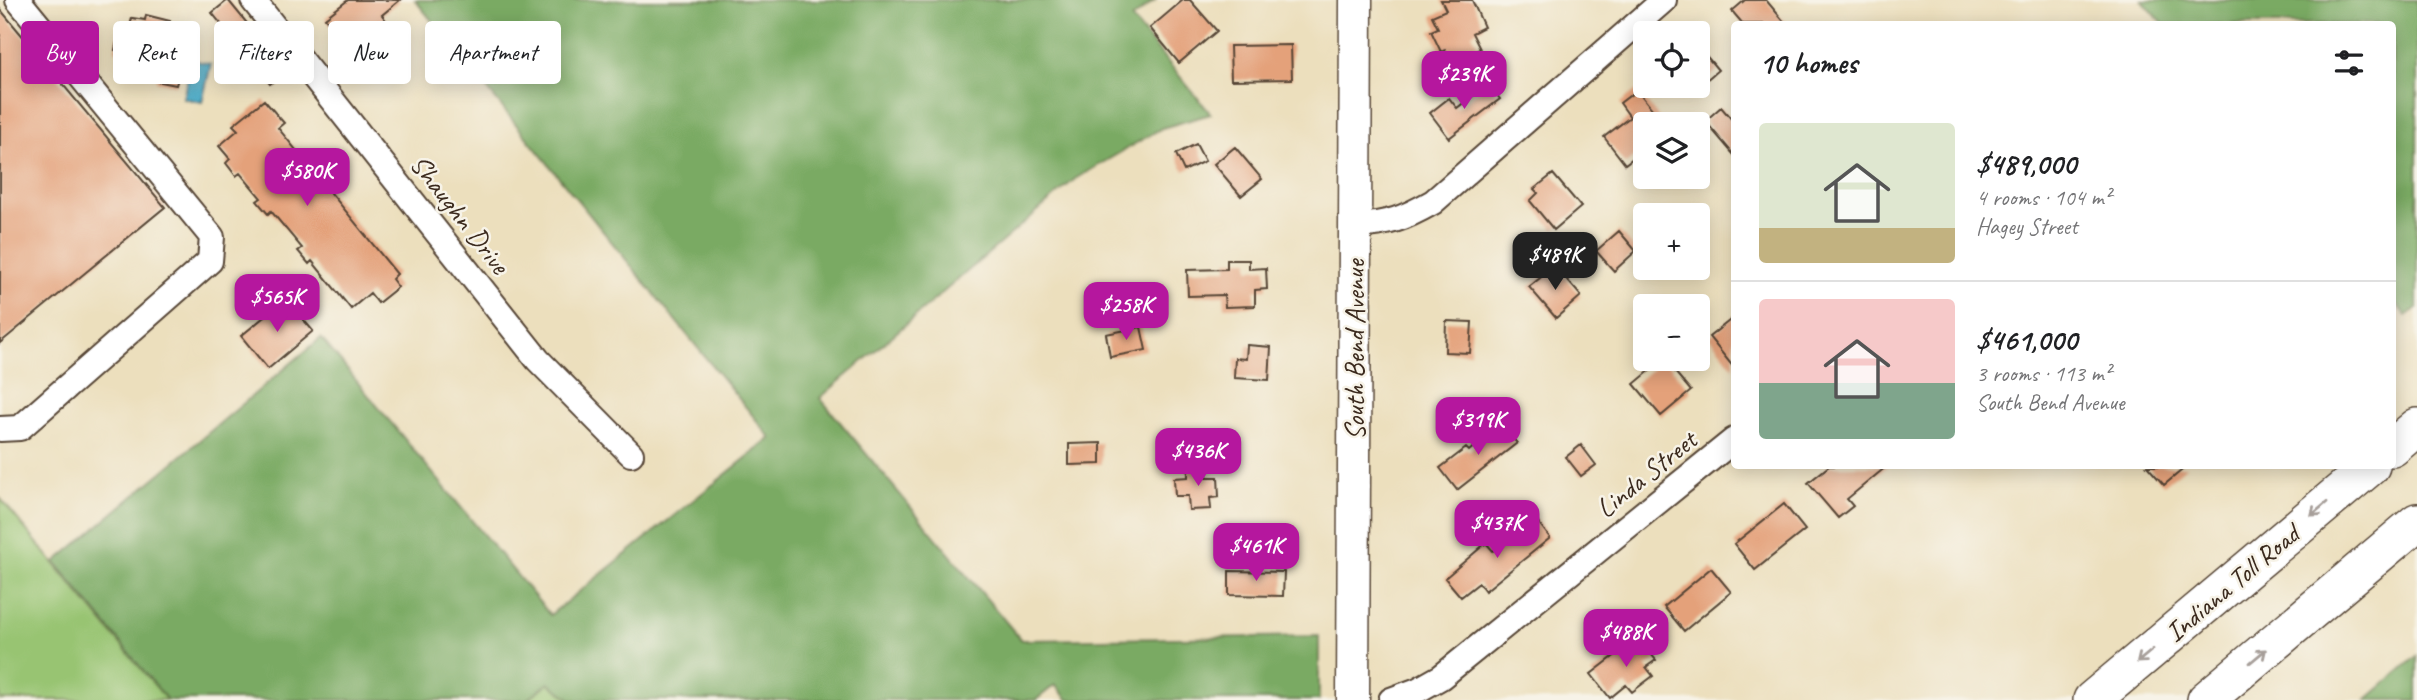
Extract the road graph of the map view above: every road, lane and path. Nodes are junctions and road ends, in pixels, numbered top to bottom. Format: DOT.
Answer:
graph roads {
  1 [pos="18,0"];
  2 [pos="253,0"];
  3 [pos="1356,0"];
  4 [pos="1664,0"];
  5 [pos="1354,226"];
  6 [pos="2417,427"];
  7 [pos="0,429"];
  8 [pos="1731,442"];
  9 [pos="2396,445"];
  10 [pos="631,454"];
  11 [pos="2367,469"];
  12 [pos="2417,522"];
  13 [pos="1353,700"];
  14 [pos="1391,700"];
  15 [pos="2092,700"];
  16 [pos="2206,700"];
  1 -- 7 [label="street"];
  2 -- 10 [label="street, Shaughn Drive"];
  3 -- 5 [label="main road, South Bend Avenue"];
  4 -- 5 [label="street"];
  5 -- 13 [label="main road, South Bend Avenue"];
  6 -- 9 [label="highway"];
  8 -- 14 [label="street, Linda Street"];
  11 -- 15 [label="highway, Indiana Toll Road, one-way"];
  16 -- 12 [label="highway, one-way"];
}
